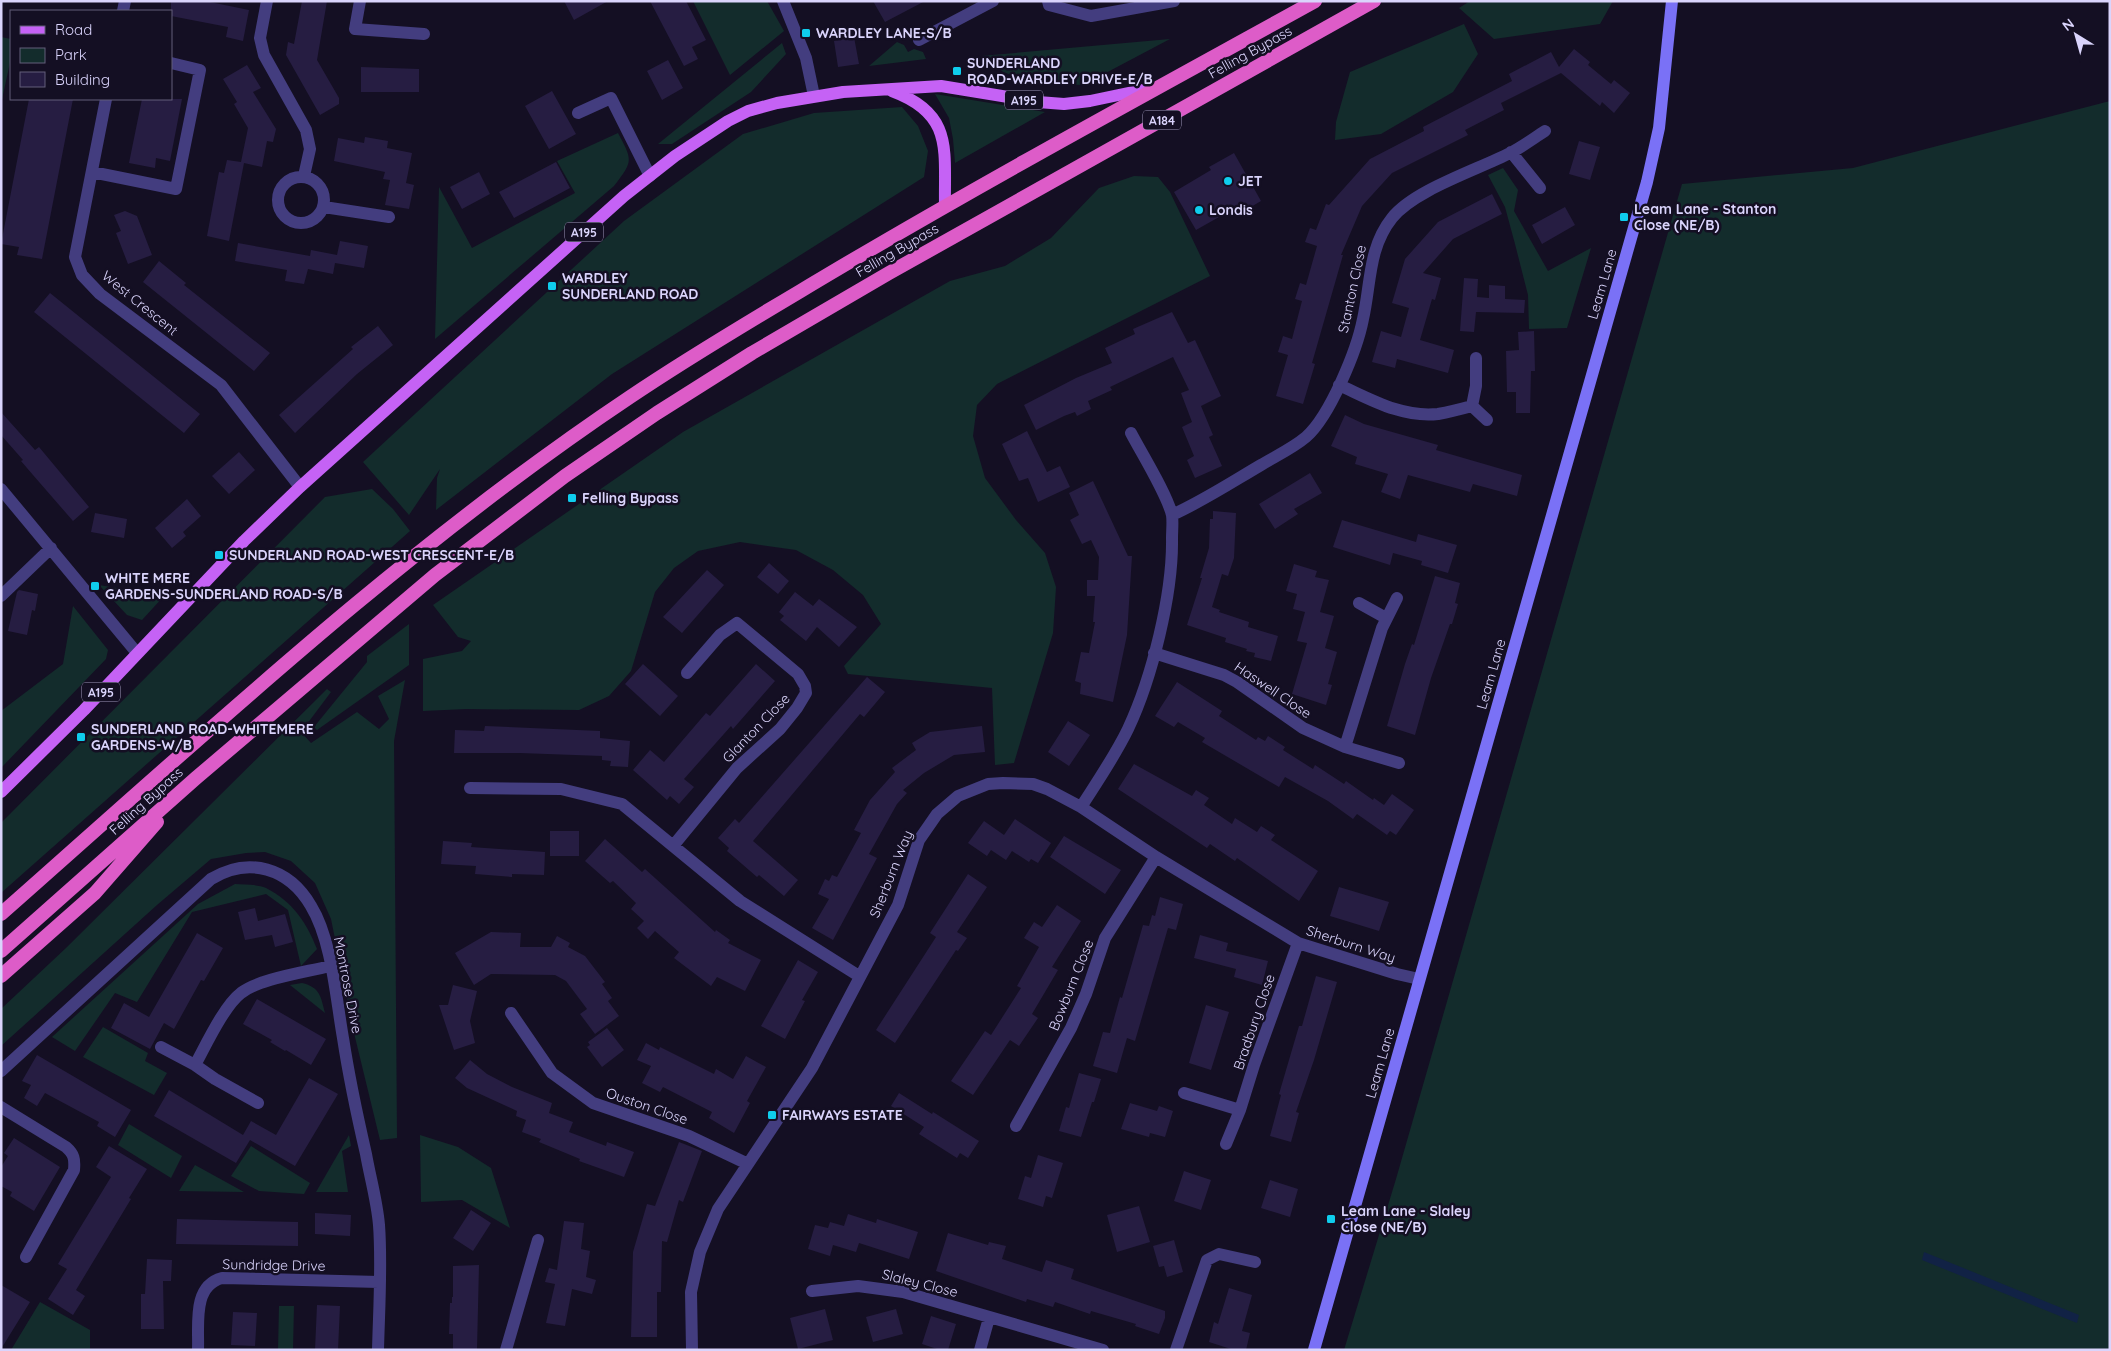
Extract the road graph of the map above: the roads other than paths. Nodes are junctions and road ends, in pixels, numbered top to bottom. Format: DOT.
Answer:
graph roads {
  1 [pos="267,1"];
  2 [pos="360,1"];
  3 [pos="783,1"];
  4 [pos="993,1"];
  5 [pos="1048,1"];
  6 [pos="1174,1"];
  7 [pos="1315,1"];
  8 [pos="1374,1"];
  9 [pos="1672,1"];
  10 [pos="424,34"];
  11 [pos="919,40"];
  12 [pos="172,63"];
  13 [pos="1161,86"];
  14 [pos="887,89"];
  15 [pos="814,96"];
  16 [pos="106,100"];
  17 [pos="578,113"];
  18 [pos="1545,131"];
  19 [pos="1511,152"];
  20 [pos="92,172"];
  21 [pos="304,176"];
  22 [pos="650,176"];
  23 [pos="1540,188"];
  24 [pos="945,206"];
  25 [pos="324,207"];
  26 [pos="389,217"];
  27 [pos="1476,358"];
  28 [pos="1339,385"];
  29 [pos="1472,406"];
  30 [pos="1487,420"];
  31 [pos="1131,433"];
  32 [pos="300,487"];
  33 [pos="1,489"];
  34 [pos="1172,515"];
  35 [pos="51,548"];
  36 [pos="1,596"];
  37 [pos="1397,598"];
  38 [pos="1359,603"];
  39 [pos="1386,618"];
  40 [pos="137,653"];
  41 [pos="1154,653"];
  42 [pos="687,673"];
  43 [pos="1345,747"];
  44 [pos="1399,763"];
  45 [pos="196,778"];
  46 [pos="470,788"];
  47 [pos="1,792"];
  48 [pos="1081,807"];
  49 [pos="672,846"];
  50 [pos="1156,857"];
  51 [pos="1,914"];
  52 [pos="1298,943"];
  53 [pos="1,951"];
  54 [pos="330,966"];
  55 [pos="1,976"];
  56 [pos="859,976"];
  57 [pos="1419,979"];
  58 [pos="512,1013"];
  59 [pos="161,1048"];
  60 [pos="195,1065"];
  61 [pos="1,1071"];
  62 [pos="1184,1093"];
  63 [pos="258,1103"];
  64 [pos="1,1107"];
  65 [pos="1240,1110"];
  66 [pos="1016,1126"];
  67 [pos="1226,1144"];
  68 [pos="748,1164"];
  69 [pos="538,1240"];
  70 [pos="26,1257"];
  71 [pos="1255,1262"];
  72 [pos="379,1282"];
  73 [pos="812,1291"];
  74 [pos="990,1318"];
  75 [pos="198,1350"];
  76 [pos="378,1350"];
  77 [pos="506,1350"];
  78 [pos="692,1350"];
  79 [pos="980,1350"];
  80 [pos="1103,1350"];
  81 [pos="1176,1350"];
  82 [pos="1314,1350"];
  1 -- 21 [label="street"];
  2 -- 10 [label="street"];
  3 -- 15 [label="street"];
  4 -- 11 [label="street"];
  5 -- 6 [label="street"];
  7 -- 13 [label="highway, Felling Bypass / A184"];
  8 -- 45 [label="highway, Felling Bypass / A184"];
  9 -- 57 [label="main road, Leam Lane"];
  12 -- 20 [label="street"];
  13 -- 14 [label="main road, A195"];
  13 -- 24 [label="highway, Felling Bypass / A184"];
  14 -- 15 [label="main road, A195"];
  14 -- 24 [label="main road, A195"];
  15 -- 22 [label="main road, A195"];
  16 -- 20 [label="street, West Crescent"];
  17 -- 22 [label="street"];
  18 -- 19 [label="street, Stanton Close"];
  19 -- 23 [label="street"];
  19 -- 28 [label="street, Stanton Close"];
  20 -- 32 [label="street, West Crescent"];
  21 -- 25 [label="street"];
  21 -- 25 [label="street"];
  22 -- 32 [label="main road, A195"];
  24 -- 51 [label="highway, Felling Bypass / A184"];
  25 -- 26 [label="street"];
  27 -- 29 [label="street"];
  28 -- 29 [label="street"];
  28 -- 34 [label="street, Stanton Close"];
  29 -- 30 [label="street"];
  31 -- 34 [label="street"];
  32 -- 40 [label="main road, A195"];
  33 -- 35 [label="street"];
  34 -- 41 [label="street"];
  35 -- 36 [label="street"];
  35 -- 40 [label="street"];
  37 -- 39 [label="street"];
  38 -- 39 [label="street"];
  39 -- 43 [label="street"];
  40 -- 47 [label="main road, A195"];
  41 -- 43 [label="street, Haswell Close"];
  41 -- 48 [label="street"];
  42 -- 49 [label="street, Glanton Close"];
  43 -- 44 [label="street, Haswell Close"];
  45 -- 53 [label="highway, Felling Bypass / A184"];
  45 -- 55 [label="highway"];
  46 -- 49 [label="street"];
  48 -- 50 [label="street, Sherburn Way"];
  48 -- 56 [label="street, Sherburn Way"];
  49 -- 56 [label="street"];
  50 -- 52 [label="street, Sherburn Way"];
  50 -- 66 [label="street, Bowburn Close"];
  52 -- 57 [label="street, Sherburn Way"];
  52 -- 65 [label="street, Bradbury Close"];
  54 -- 60 [label="street"];
  54 -- 61 [label="street, Montrose Drive"];
  54 -- 72 [label="street, Montrose Drive"];
  56 -- 68 [label="street, Sherburn Way"];
  57 -- 82 [label="main road, Leam Lane"];
  58 -- 68 [label="street, Ouston Close"];
  59 -- 60 [label="street"];
  60 -- 63 [label="street"];
  62 -- 65 [label="street"];
  64 -- 70 [label="street"];
  65 -- 67 [label="street, Bradbury Close"];
  68 -- 78 [label="street, Sherburn Way"];
  69 -- 77 [label="street"];
  71 -- 81 [label="street"];
  72 -- 75 [label="street, Sundridge Drive"];
  72 -- 76 [label="street, Montrose Drive"];
  73 -- 74 [label="street, Slaley Close"];
  74 -- 79 [label="street"];
  74 -- 80 [label="street, Slaley Close"];
}
